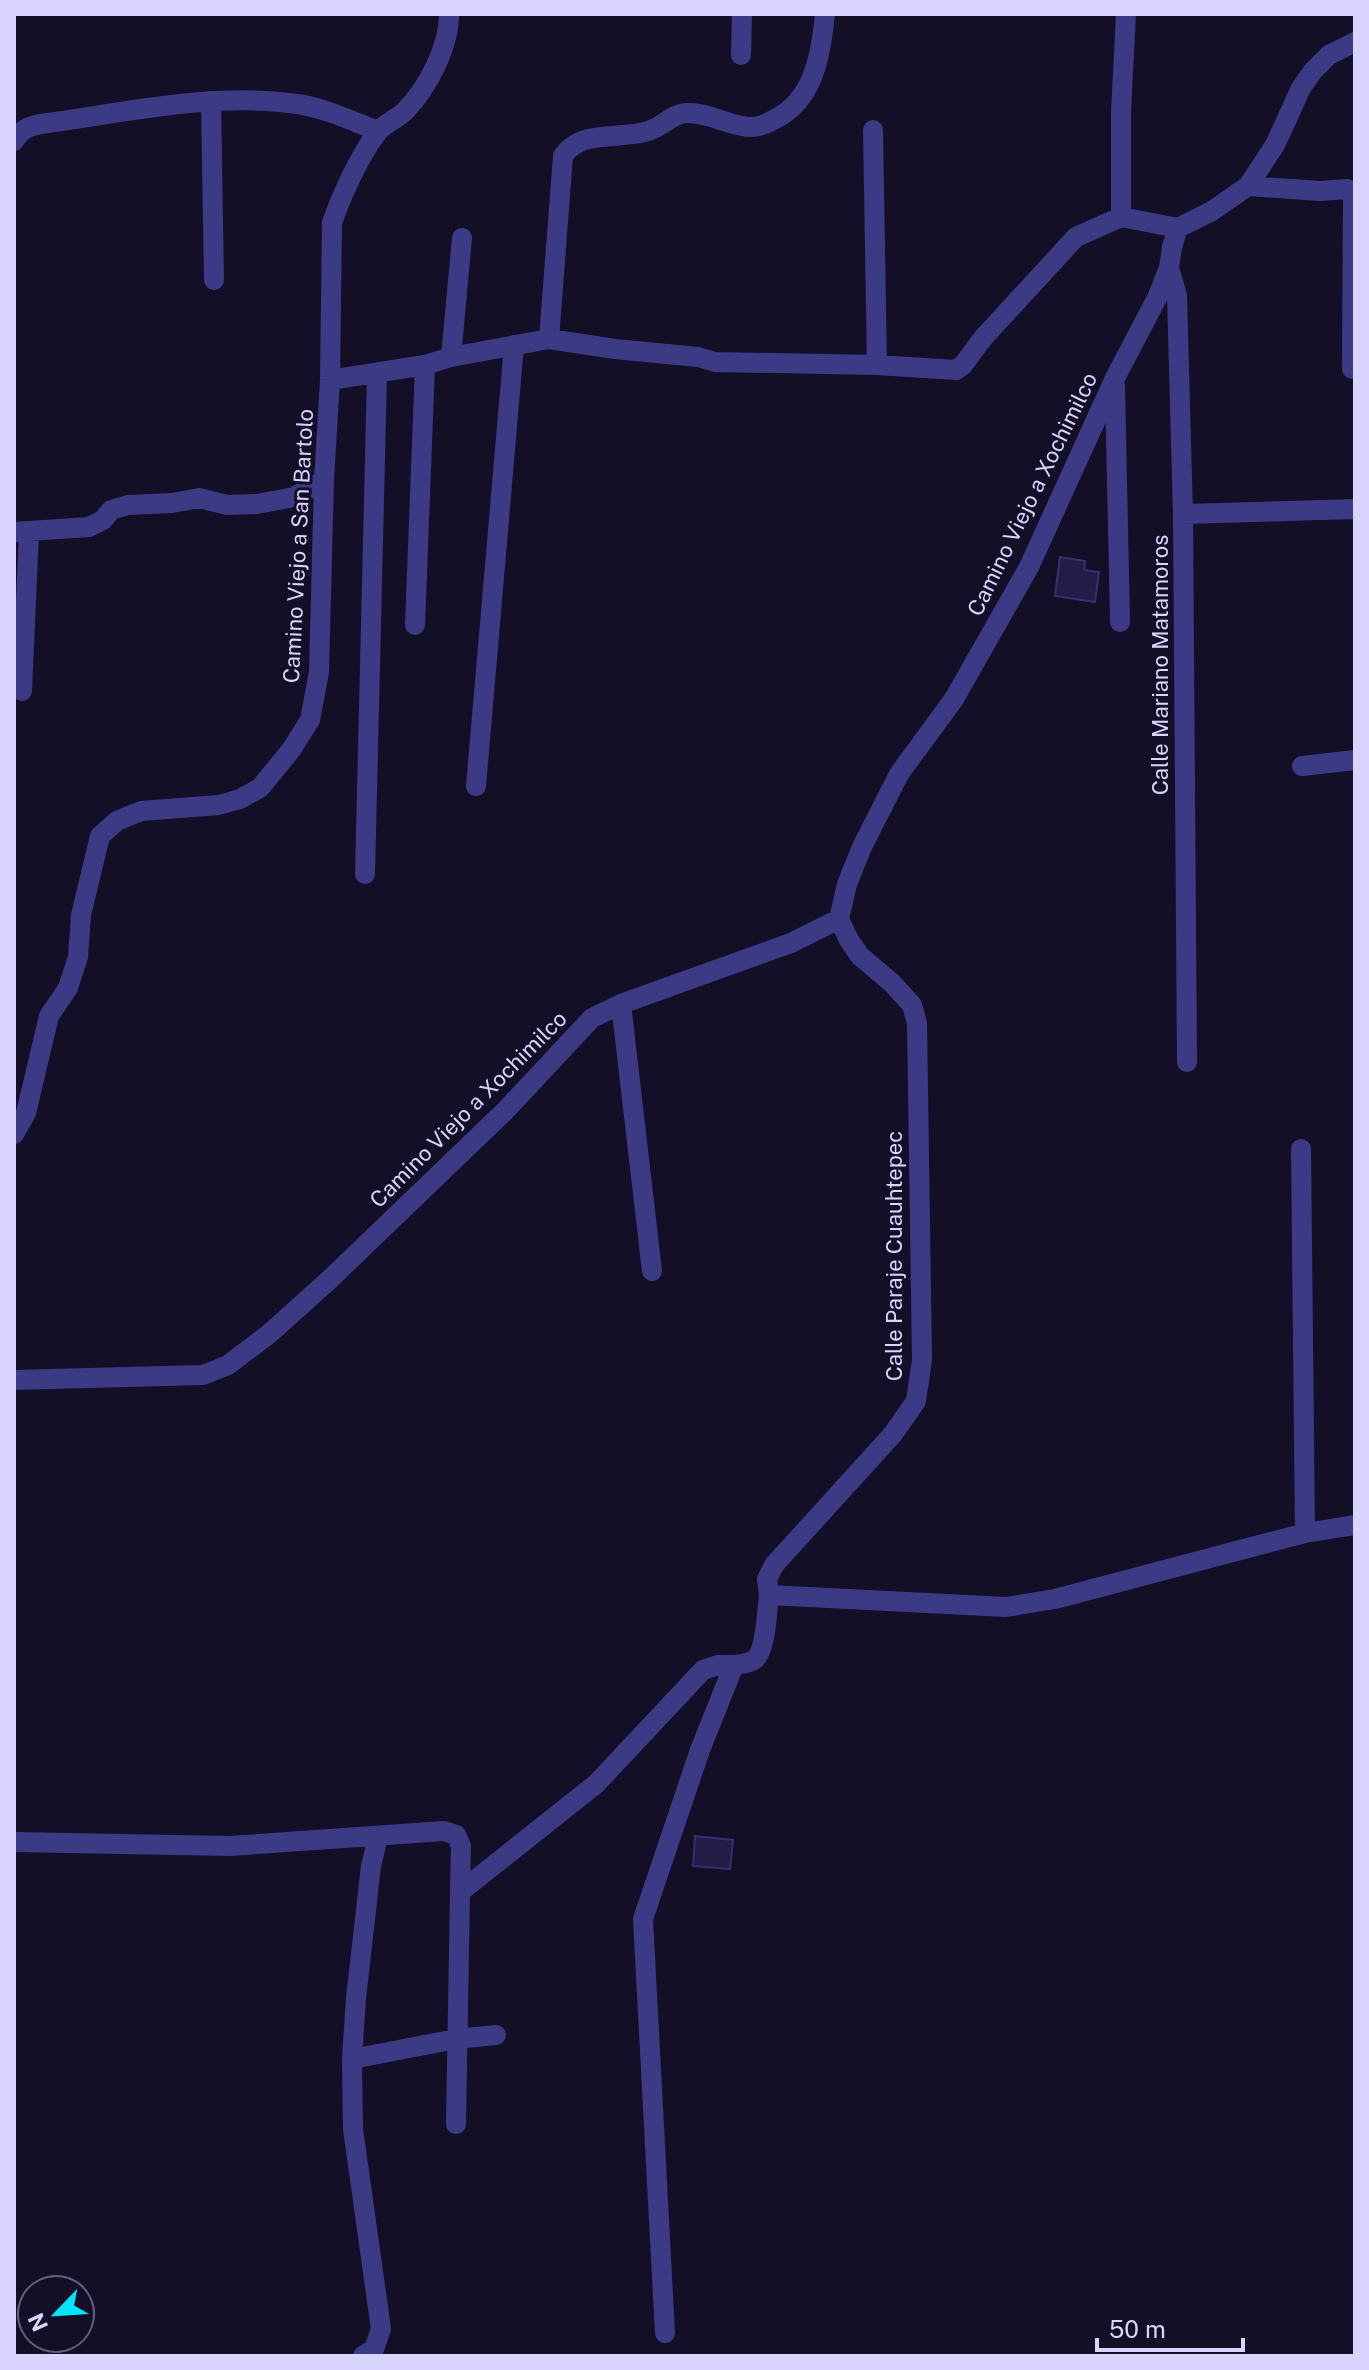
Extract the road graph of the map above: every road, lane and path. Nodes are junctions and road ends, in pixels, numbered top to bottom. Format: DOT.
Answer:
graph roads {
  1 [pos="449,14"];
  2 [pos="742,14"];
  3 [pos="825,14"];
  4 [pos="1126,14"];
  5 [pos="1355,42"];
  6 [pos="741,55"];
  7 [pos="211,101"];
  8 [pos="873,130"];
  9 [pos="378,131"];
  10 [pos="14,141"];
  11 [pos="1248,186"];
  12 [pos="1121,217"];
  13 [pos="1178,228"];
  14 [pos="462,238"];
  15 [pos="1169,268"];
  16 [pos="214,280"];
  17 [pos="549,339"];
  18 [pos="514,345"];
  19 [pos="451,357"];
  20 [pos="425,365"];
  21 [pos="877,365"];
  22 [pos="1352,369"];
  23 [pos="377,374"];
  24 [pos="1115,378"];
  25 [pos="330,380"];
  26 [pos="324,480"];
  27 [pos="1355,509"];
  28 [pos="1183,514"];
  29 [pos="21,532"];
  30 [pos="1120,622"];
  31 [pos="415,625"];
  32 [pos="22,691"];
  33 [pos="1355,760"];
  34 [pos="1302,766"];
  35 [pos="476,786"];
  36 [pos="365,874"];
  37 [pos="839,919"];
  38 [pos="621,1004"];
  39 [pos="1187,1062"];
  40 [pos="14,1134"];
  41 [pos="1301,1149"];
  42 [pos="652,1271"];
  43 [pos="14,1380"];
  44 [pos="1355,1525"];
  45 [pos="1305,1533"];
  46 [pos="769,1595"];
  47 [pos="734,1665"];
  48 [pos="378,1837"];
  49 [pos="14,1842"];
  50 [pos="460,1892"];
  51 [pos="496,2035"];
  52 [pos="456,2039"];
  53 [pos="352,2059"];
  54 [pos="456,2124"];
  55 [pos="665,2333"];
  56 [pos="363,2356"];
  1 -- 9 [label="street"];
  2 -- 6 [label="street"];
  3 -- 17 [label="street"];
  4 -- 12 [label="street"];
  5 -- 11 [label="street"];
  7 -- 9 [label="street"];
  7 -- 10 [label="street"];
  7 -- 16 [label="street"];
  8 -- 21 [label="street"];
  9 -- 25 [label="street"];
  11 -- 13 [label="street"];
  11 -- 22 [label="street"];
  12 -- 13 [label="street"];
  12 -- 21 [label="street"];
  13 -- 15 [label="street, Camino Viejo a Xochimilco"];
  14 -- 19 [label="street"];
  15 -- 24 [label="street, Camino Viejo a Xochimilco"];
  15 -- 28 [label="street, Calle Mariano Matamoros"];
  17 -- 18 [label="street"];
  17 -- 21 [label="street"];
  18 -- 19 [label="street"];
  18 -- 35 [label="street"];
  19 -- 20 [label="street"];
  20 -- 23 [label="street"];
  20 -- 31 [label="street"];
  23 -- 25 [label="street"];
  23 -- 36 [label="street"];
  24 -- 30 [label="street"];
  24 -- 37 [label="street, Camino Viejo a Xochimilco"];
  25 -- 26 [label="street, Camino Viejo a San Bartolo"];
  26 -- 29 [label="street"];
  26 -- 40 [label="street, Camino Viejo a San Bartolo"];
  27 -- 28 [label="street"];
  28 -- 39 [label="street, Calle Mariano Matamoros"];
  29 -- 32 [label="street"];
  33 -- 34 [label="street"];
  37 -- 38 [label="street, Camino Viejo a Xochimilco"];
  37 -- 46 [label="street, Calle Paraje Cuauhtepec"];
  38 -- 42 [label="street"];
  38 -- 43 [label="street, Camino Viejo a Xochimilco"];
  41 -- 45 [label="street"];
  44 -- 45 [label="street"];
  45 -- 46 [label="street"];
  46 -- 47 [label="street, Calle Paraje Cuauhtepec"];
  47 -- 50 [label="street"];
  47 -- 55 [label="street"];
  48 -- 49 [label="street"];
  48 -- 50 [label="street"];
  48 -- 53 [label="street"];
  50 -- 52 [label="street"];
  51 -- 52 [label="street"];
  52 -- 53 [label="street"];
  52 -- 54 [label="street"];
  53 -- 56 [label="street"];
}
